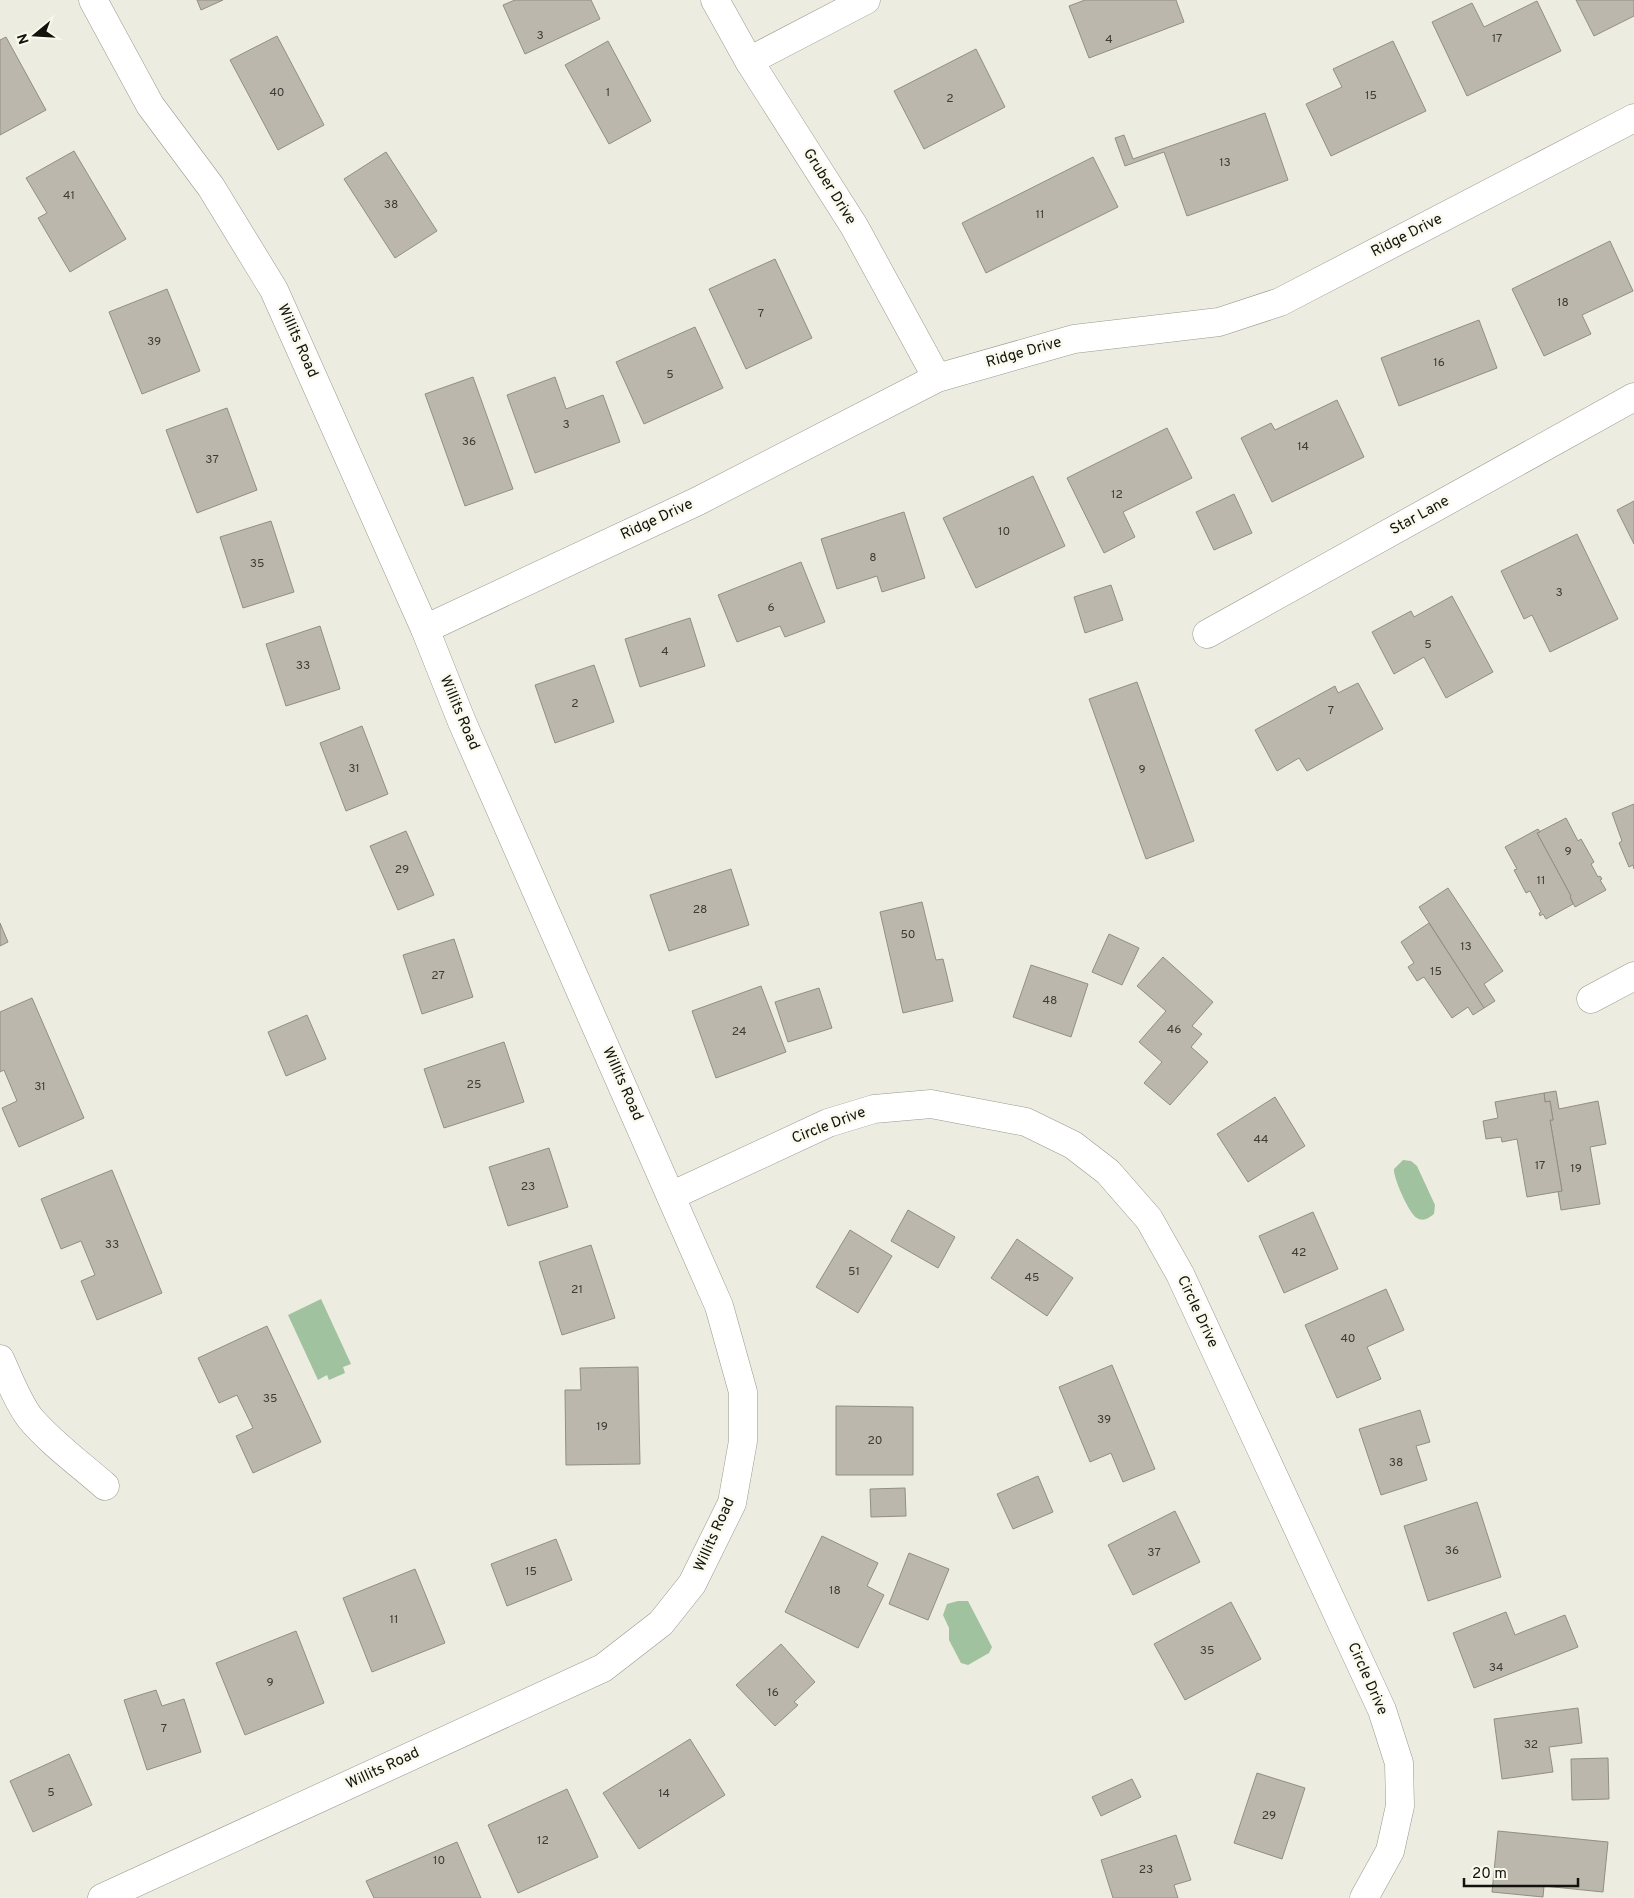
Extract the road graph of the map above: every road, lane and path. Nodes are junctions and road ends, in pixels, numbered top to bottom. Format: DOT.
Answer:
graph roads {
  1 [pos="94,0"];
  2 [pos="715,0"];
  3 [pos="866,0"];
  4 [pos="749,61"];
  5 [pos="1634,118"];
  6 [pos="937,378"];
  7 [pos="1634,397"];
  8 [pos="425,630"];
  9 [pos="1207,634"];
  10 [pos="1634,976"];
  11 [pos="1591,999"];
  12 [pos="671,1196"];
  13 [pos="0,1359"];
  14 [pos="105,1486"];
  15 [pos="102,1898"];
  16 [pos="1364,1898"];
  1 -- 8 [label="street, Willits Road"];
  2 -- 4 [label="street, Gruber Drive"];
  3 -- 4 [label="street"];
  4 -- 6 [label="street, Gruber Drive"];
  5 -- 6 [label="street, Ridge Drive"];
  6 -- 8 [label="street, Ridge Drive"];
  7 -- 9 [label="street, Star Lane"];
  8 -- 12 [label="street, Willits Road"];
  10 -- 11 [label="street"];
  12 -- 15 [label="street, Willits Road"];
  12 -- 16 [label="street, Circle Drive"];
  13 -- 14 [label="street"];
}
